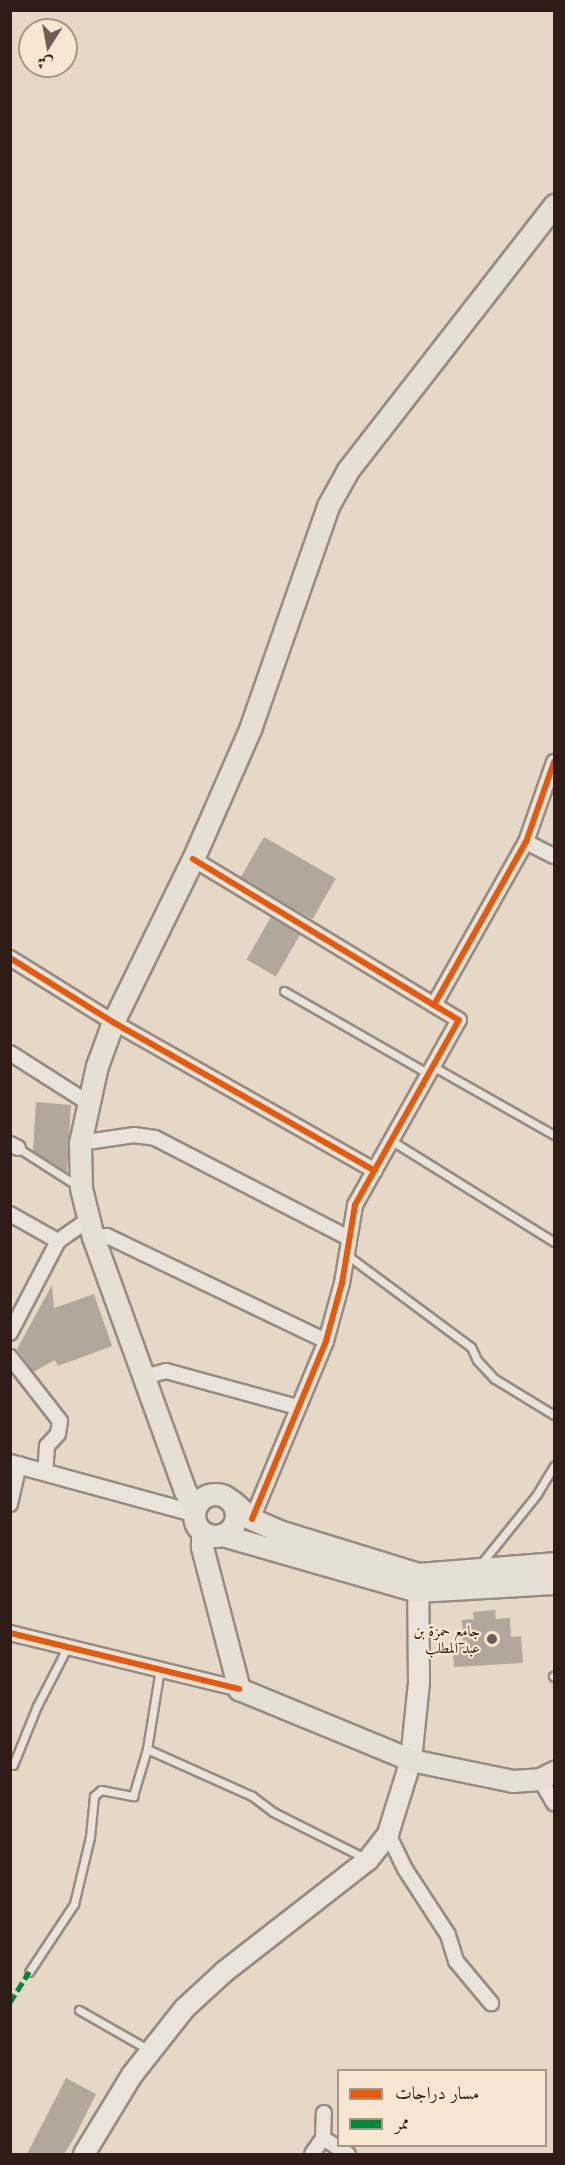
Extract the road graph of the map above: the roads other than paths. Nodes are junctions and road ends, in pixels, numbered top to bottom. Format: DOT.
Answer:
graph roads {
  1 [pos="555,205"];
  2 [pos="555,762"];
  3 [pos="526,842"];
  4 [pos="555,856"];
  5 [pos="193,859"];
  6 [pos="10,958"];
  7 [pos="284,991"];
  8 [pos="434,1005"];
  9 [pos="113,1023"];
  10 [pos="10,1053"];
  11 [pos="432,1070"];
  12 [pos="87,1102"];
  13 [pos="555,1135"];
  14 [pos="392,1141"];
  15 [pos="81,1143"];
  16 [pos="14,1146"];
  17 [pos="375,1171"];
  18 [pos="81,1188"];
  19 [pos="10,1214"];
  20 [pos="91,1229"];
  21 [pos="349,1238"];
  22 [pos="58,1241"];
  23 [pos="555,1242"];
  24 [pos="347,1254"];
  25 [pos="10,1333"];
  26 [pos="326,1341"];
  27 [pos="10,1357"];
  28 [pos="144,1377"];
  29 [pos="298,1407"];
  30 [pos="555,1415"];
  31 [pos="15,1464"];
  32 [pos="555,1466"];
  33 [pos="45,1472"];
  34 [pos="232,1502"];
  35 [pos="10,1504"];
  36 [pos="252,1519"];
  37 [pos="203,1521"];
  38 [pos="555,1563"];
  39 [pos="475,1571"];
  40 [pos="555,1582"];
  41 [pos="418,1583"];
  42 [pos="10,1633"];
  43 [pos="67,1648"];
  44 [pos="160,1669"];
  45 [pos="239,1689"];
  46 [pos="147,1749"];
  47 [pos="411,1760"];
  48 [pos="13,1765"];
  49 [pos="547,1775"];
  50 [pos="555,1803"];
  51 [pos="388,1834"];
  52 [pos="368,1860"];
  53 [pos="29,1972"];
  54 [pos="491,2003"];
  55 [pos="79,2010"];
  56 [pos="151,2051"];
  57 [pos="324,2114"];
  58 [pos="323,2138"];
  59 [pos="337,2147"];
  60 [pos="84,2154"];
  61 [pos="312,2154"];
  1 -- 5 [label="main road"];
  2 -- 3 [label="street"];
  3 -- 4 [label="street"];
  3 -- 8 [label="street"];
  5 -- 8 [label="street"];
  5 -- 9 [label="main road"];
  6 -- 9 [label="street"];
  7 -- 11 [label="lane"];
  8 -- 11 [label="street"];
  9 -- 12 [label="main road"];
  9 -- 17 [label="street"];
  10 -- 12 [label="street"];
  11 -- 13 [label="lane"];
  11 -- 14 [label="street"];
  12 -- 15 [label="main road"];
  14 -- 17 [label="street"];
  14 -- 23 [label="lane"];
  15 -- 18 [label="main road"];
  15 -- 21 [label="street"];
  16 -- 18 [label="lane"];
  17 -- 21 [label="street"];
  18 -- 20 [label="main road"];
  19 -- 22 [label="street"];
  20 -- 22 [label="street"];
  20 -- 26 [label="street"];
  20 -- 28 [label="main road"];
  21 -- 24 [label="street"];
  22 -- 25 [label="street"];
  24 -- 26 [label="street"];
  24 -- 30 [label="lane"];
  26 -- 29 [label="street"];
  27 -- 33 [label="street"];
  28 -- 29 [label="street"];
  28 -- 37 [label="main road"];
  29 -- 36 [label="street"];
  31 -- 33 [label="street"];
  31 -- 35 [label="street"];
  32 -- 39 [label="lane"];
  33 -- 37 [label="street"];
  34 -- 36 [label="main road"];
  34 -- 37 [label="main road"];
  34 -- 37 [label="main road"];
  36 -- 41 [label="main road"];
  37 -- 41 [label="main road"];
  37 -- 45 [label="main road"];
  38 -- 39 [label="main road"];
  39 -- 41 [label="main road"];
  40 -- 41 [label="main road"];
  41 -- 47 [label="main road"];
  42 -- 43 [label="street"];
  43 -- 44 [label="street"];
  43 -- 48 [label="lane"];
  44 -- 45 [label="street"];
  44 -- 46 [label="lane"];
  45 -- 47 [label="main road"];
  46 -- 52 [label="lane"];
  46 -- 53 [label="lane"];
  47 -- 49 [label="main road"];
  47 -- 51 [label="main road"];
  49 -- 50 [label="street"];
  51 -- 52 [label="main road"];
  51 -- 54 [label="street"];
  52 -- 56 [label="main road"];
  55 -- 56 [label="lane"];
  56 -- 60 [label="main road"];
  57 -- 58 [label="street"];
  58 -- 59 [label="street"];
  58 -- 61 [label="street"];
}
